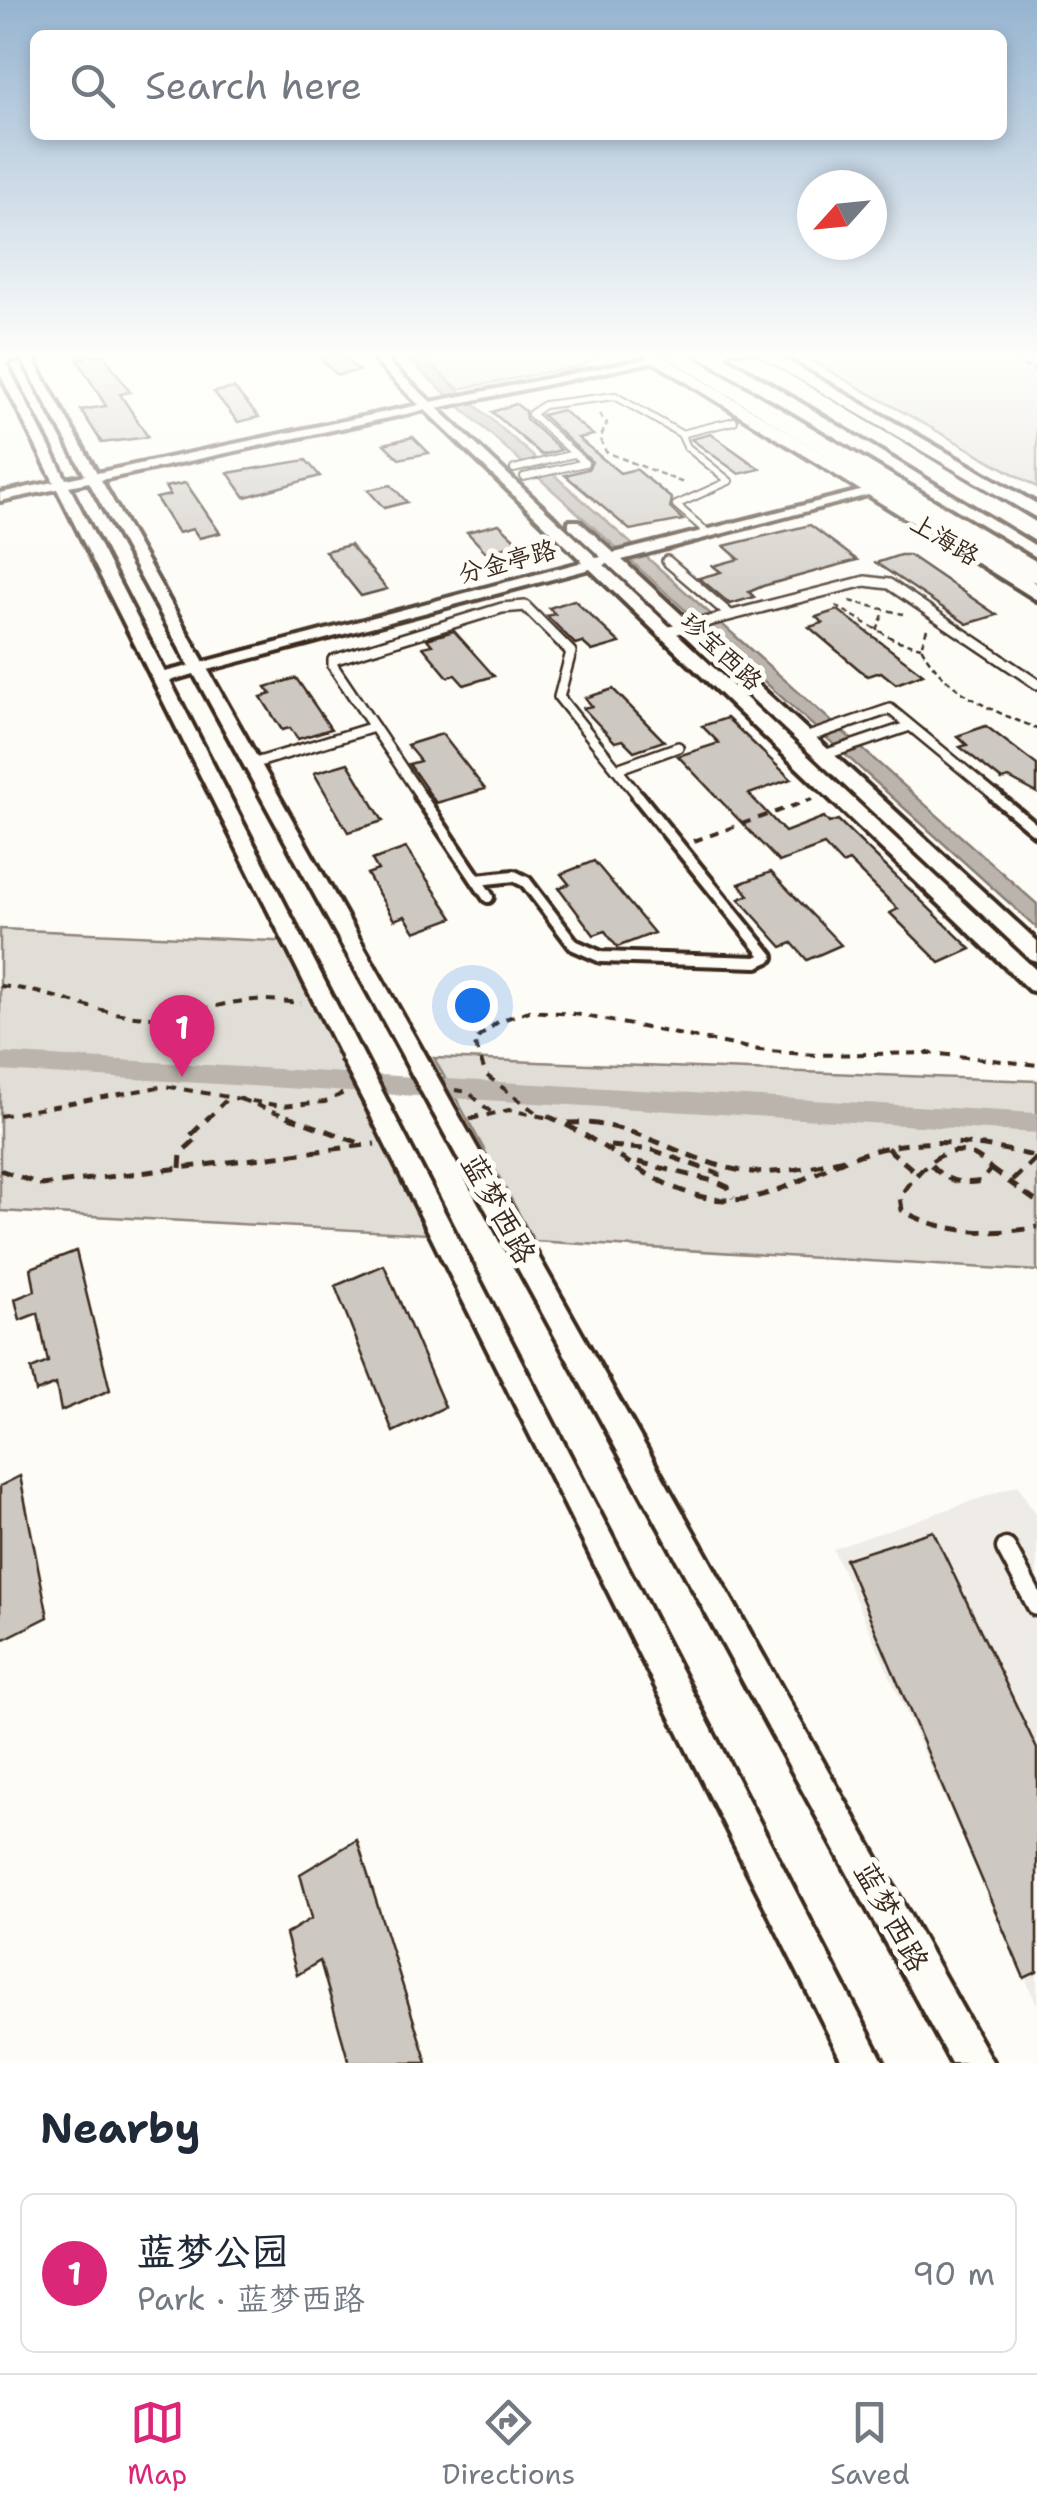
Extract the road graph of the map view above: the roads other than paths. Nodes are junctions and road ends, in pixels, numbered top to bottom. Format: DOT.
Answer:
graph roads {
  1 [pos="46,451"];
  2 [pos="78,451"];
  3 [pos="219,451"];
  4 [pos="482,451"];
  5 [pos="492,451"];
  6 [pos="571,451"];
  7 [pos="692,451"];
  8 [pos="809,451"];
  9 [pos="826,451"];
  10 [pos="828,451"];
  11 [pos="881,451"];
  12 [pos="907,451"];
  13 [pos="920,451"];
  14 [pos="929,451"];
  15 [pos="574,454"];
  16 [pos="519,473"];
  17 [pos="93,478"];
  18 [pos="62,484"];
  19 [pos="867,491"];
  20 [pos="0,497"];
  21 [pos="1037,512"];
  22 [pos="1037,530"];
  23 [pos="708,534"];
  24 [pos="1037,544"];
  25 [pos="612,559"];
  26 [pos="667,561"];
  27 [pos="594,564"];
  28 [pos="1034,579"];
  29 [pos="458,600"];
  30 [pos="480,614"];
  31 [pos="729,614"];
  32 [pos="464,619"];
  33 [pos="685,627"];
  34 [pos="666,632"];
  35 [pos="198,668"];
  36 [pos="160,678"];
  37 [pos="1037,684"];
  38 [pos="910,726"];
  39 [pos="374,727"];
  40 [pos="805,738"];
  41 [pos="678,747"];
  42 [pos="824,755"];
  43 [pos="252,764"];
  44 [pos="617,768"];
  45 [pos="1037,831"];
  46 [pos="477,880"];
  47 [pos="488,897"];
  48 [pos="1037,953"];
  49 [pos="1037,984"];
  50 [pos="1006,1548"];
  51 [pos="1037,1606"];
  52 [pos="864,2063"];
  53 [pos="973,2063"];
  1 -- 18 [label="street, 蓝梦西路"];
  2 -- 17 [label="street, 蓝梦西路"];
  3 -- 17 [label="street"];
  4 -- 27 [label="street, 珍宝西路"];
  5 -- 16 [label="street, 珍宝西路"];
  6 -- 15 [label="lane"];
  7 -- 23 [label="lane"];
  8 -- 19 [label="main road, 上海路"];
  9 -- 28 [label="highway, 上海路"];
  10 -- 28 [label="highway"];
  11 -- 24 [label="highway, 上海路"];
  12 -- 22 [label="highway"];
  13 -- 22 [label="highway"];
  14 -- 21 [label="main road"];
  15 -- 16 [label="lane"];
  15 -- 16 [label="lane"];
  16 -- 25 [label="street, 珍宝西路"];
  17 -- 18 [label="street"];
  17 -- 35 [label="street, 蓝梦西路"];
  18 -- 20 [label="street"];
  18 -- 36 [label="street, 蓝梦西路"];
  19 -- 23 [label="street, 分金亭路"];
  19 -- 28 [label="main road, 上海路"];
  23 -- 25 [label="street, 分金亭路"];
  25 -- 27 [label="street, 分金亭路"];
  25 -- 33 [label="street, 珍宝西路"];
  26 -- 31 [label="lane"];
  27 -- 29 [label="street, 分金亭路"];
  27 -- 34 [label="street, 珍宝西路"];
  29 -- 30 [label="lane"];
  29 -- 32 [label="lane"];
  29 -- 35 [label="street, 分金亭路"];
  30 -- 32 [label="lane"];
  30 -- 44 [label="lane"];
  31 -- 33 [label="lane"];
  31 -- 37 [label="lane"];
  32 -- 39 [label="lane"];
  33 -- 34 [label="lane"];
  33 -- 40 [label="street, 珍宝西路"];
  34 -- 49 [label="street, 珍宝西路"];
  35 -- 36 [label="street, 分金亭路"];
  35 -- 43 [label="street, 蓝梦西路"];
  36 -- 52 [label="street, 蓝梦西路, bridge"];
  38 -- 40 [label="lane"];
  38 -- 42 [label="lane"];
  38 -- 45 [label="lane"];
  39 -- 43 [label="lane"];
  39 -- 46 [label="lane"];
  40 -- 42 [label="street, 珍宝西路"];
  41 -- 44 [label="lane"];
  42 -- 48 [label="street, 珍宝西路"];
  43 -- 53 [label="street, 蓝梦西路, bridge"];
  44 -- 46 [label="lane"];
  46 -- 47 [label="lane"];
  50 -- 51 [label="lane"];
}
